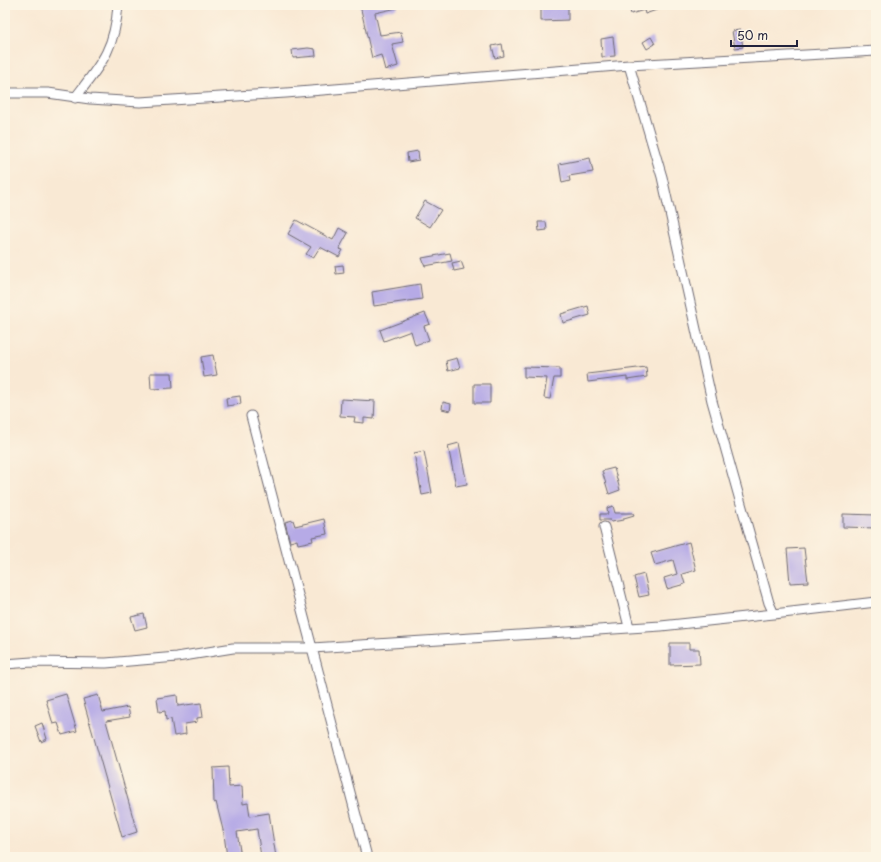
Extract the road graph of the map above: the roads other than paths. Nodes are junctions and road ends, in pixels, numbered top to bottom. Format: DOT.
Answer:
graph roads {
  1 [pos="118,5"];
  2 [pos="876,51"];
  3 [pos="629,65"];
  4 [pos="5,93"];
  5 [pos="75,98"];
  6 [pos="251,416"];
  7 [pos="604,527"];
  8 [pos="876,602"];
  9 [pos="774,614"];
  10 [pos="629,627"];
  11 [pos="312,648"];
  12 [pos="5,664"];
  13 [pos="368,857"];
  1 -- 5 [label="street"];
  2 -- 3 [label="street"];
  3 -- 5 [label="street"];
  3 -- 9 [label="street"];
  4 -- 5 [label="street"];
  6 -- 11 [label="street"];
  7 -- 10 [label="street"];
  8 -- 9 [label="street"];
  9 -- 10 [label="street"];
  10 -- 11 [label="street"];
  11 -- 12 [label="street"];
  11 -- 13 [label="street"];
}
